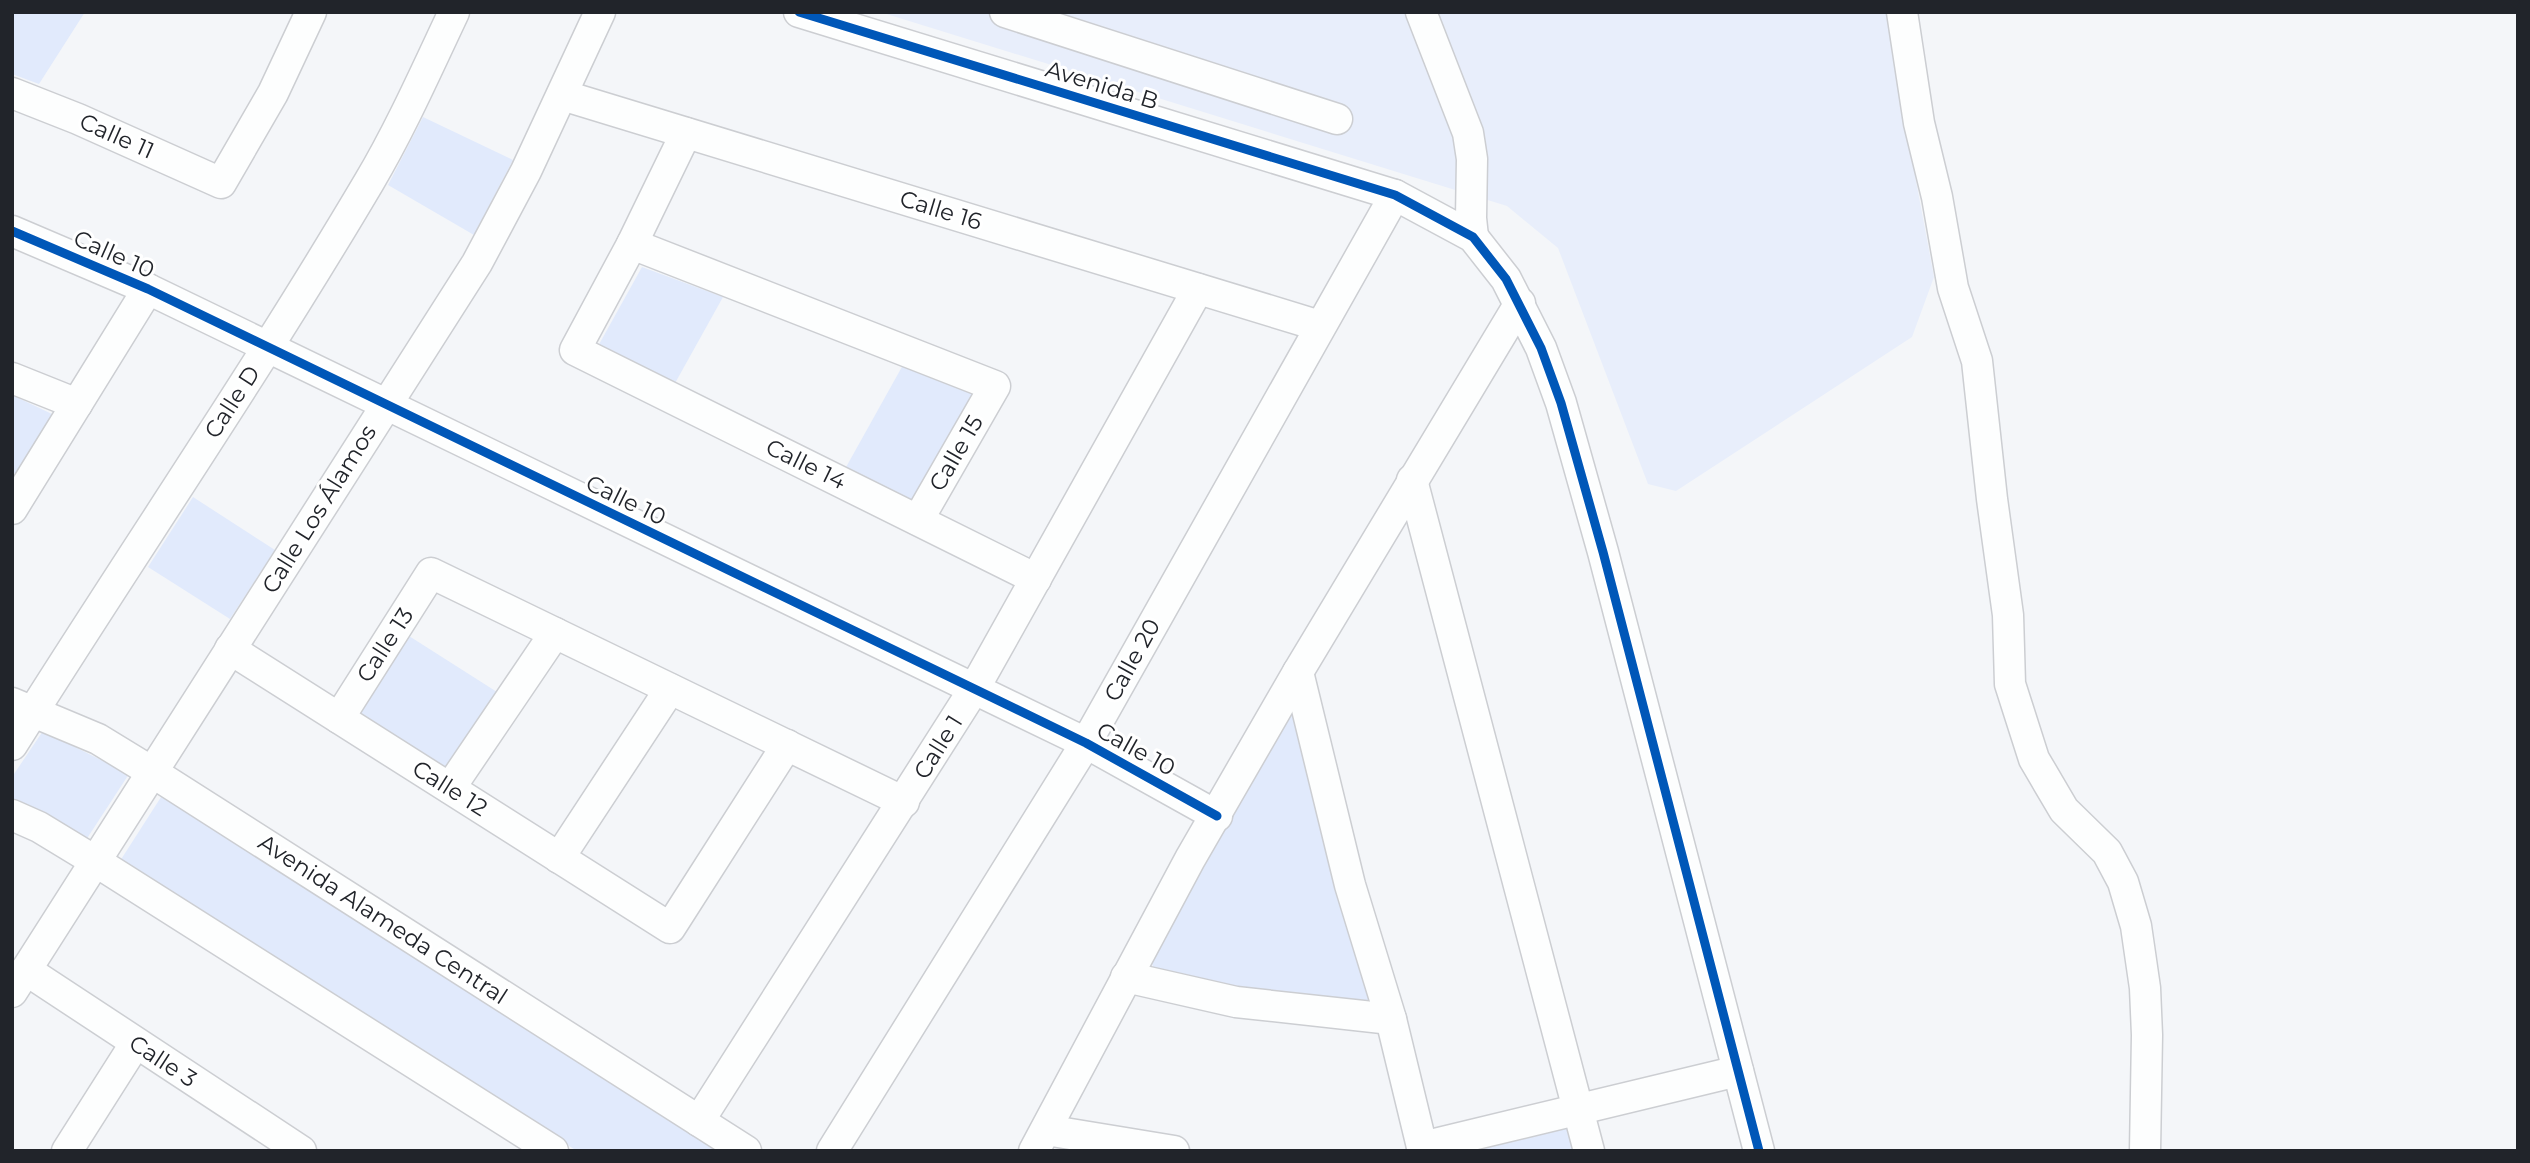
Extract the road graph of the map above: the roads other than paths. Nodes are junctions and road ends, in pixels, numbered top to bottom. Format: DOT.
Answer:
graph roads {
  1 [pos="454,12"];
  2 [pos="600,12"];
  3 [pos="799,12"];
  4 [pos="1005,12"];
  5 [pos="1421,12"];
  6 [pos="1902,12"];
  7 [pos="300,14"];
  8 [pos="12,93"];
  9 [pos="562,95"];
  10 [pos="1336,119"];
  11 [pos="686,133"];
  12 [pos="1395,195"];
  13 [pos="12,231"];
  14 [pos="1473,237"];
  15 [pos="632,244"];
  16 [pos="148,289"];
  17 [pos="1199,289"];
  18 [pos="1520,303"];
  19 [pos="1320,326"];
  20 [pos="267,347"];
  21 [pos="12,378"];
  22 [pos="77,404"];
  23 [pos="384,405"];
  24 [pos="1412,481"];
  25 [pos="12,509"];
  26 [pos="918,520"];
  27 [pos="1036,579"];
  28 [pos="555,633"];
  29 [pos="230,649"];
  30 [pos="1298,672"];
  31 [pos="670,689"];
  32 [pos="974,689"];
  33 [pos="23,707"];
  34 [pos="339,718"];
  35 [pos="1086,743"];
  36 [pos="12,745"];
  37 [pos="787,745"];
  38 [pos="152,772"];
  39 [pos="450,788"];
  40 [pos="904,802"];
  41 [pos="12,815"];
  42 [pos="1217,816"];
  43 [pos="559,858"];
  44 [pos="95,861"];
  45 [pos="1126,977"];
  46 [pos="19,981"];
  47 [pos="1391,1019"];
  48 [pos="135,1044"];
  49 [pos="1738,1071"];
  50 [pos="1579,1109"];
  51 [pos="699,1121"];
  52 [pos="1040,1140"];
  53 [pos="536,1146"];
  54 [pos="1423,1149"];
  55 [pos="67,1151"];
  56 [pos="301,1151"];
  57 [pos="746,1151"];
  58 [pos="832,1151"];
  59 [pos="1174,1151"];
  60 [pos="1589,1151"];
  61 [pos="1759,1151"];
  62 [pos="2145,1151"];
  1 -- 20 [label="street, Calle D"];
  2 -- 9 [label="street, Calle Los Álamos"];
  3 -- 12 [label="street, Avenida B"];
  4 -- 10 [label="street, Avenida B"];
  5 -- 14 [label="street"];
  6 -- 62 [label="street"];
  7 -- 8 [label="street, Calle 11"];
  9 -- 11 [label="street, Calle 16"];
  9 -- 23 [label="street, Calle Los Álamos"];
  11 -- 15 [label="street"];
  11 -- 17 [label="street, Calle 16"];
  12 -- 14 [label="street, Avenida B"];
  12 -- 19 [label="street, Calle 20"];
  13 -- 16 [label="street, Calle 10"];
  14 -- 18 [label="street"];
  15 -- 26 [label="street, Calle 14"];
  15 -- 26 [label="street, Calle 15"];
  16 -- 20 [label="street, Calle 10"];
  16 -- 22 [label="street"];
  17 -- 19 [label="street, Calle 16"];
  17 -- 27 [label="street, Calle 1"];
  18 -- 24 [label="street"];
  18 -- 49 [label="street"];
  19 -- 35 [label="street, Calle 20"];
  20 -- 23 [label="street, Calle 10"];
  20 -- 33 [label="street, Calle D"];
  21 -- 22 [label="street"];
  22 -- 25 [label="street"];
  23 -- 29 [label="street, Calle Los Álamos"];
  23 -- 32 [label="street, Calle 10"];
  24 -- 30 [label="street"];
  24 -- 50 [label="street"];
  26 -- 27 [label="street, Calle 14"];
  27 -- 32 [label="street, Calle 1"];
  28 -- 31 [label="street"];
  28 -- 34 [label="street, Calle 13"];
  28 -- 39 [label="street"];
  29 -- 34 [label="street, Calle 12"];
  29 -- 38 [label="street, Calle Los Álamos"];
  30 -- 42 [label="street"];
  30 -- 47 [label="street"];
  31 -- 37 [label="street"];
  31 -- 43 [label="street"];
  32 -- 35 [label="street, Calle 10"];
  32 -- 40 [label="street, Calle 1"];
  33 -- 36 [label="street, Calle D"];
  33 -- 38 [label="street, Avenida Alameda Central"];
  34 -- 39 [label="street, Calle 12"];
  35 -- 42 [label="street, Calle 10"];
  35 -- 58 [label="street, Calle 20"];
  37 -- 40 [label="street"];
  37 -- 43 [label="street, Calle 12"];
  38 -- 44 [label="street, Calle Los Álamos"];
  38 -- 51 [label="street, Avenida Alameda Central"];
  39 -- 43 [label="street, Calle 12"];
  40 -- 51 [label="street, Calle 1"];
  41 -- 44 [label="street"];
  42 -- 45 [label="street"];
  44 -- 46 [label="street, Calle Los Álamos"];
  44 -- 53 [label="street"];
  45 -- 47 [label="street"];
  45 -- 52 [label="street"];
  46 -- 48 [label="street, Calle 3"];
  47 -- 54 [label="street"];
  48 -- 55 [label="street"];
  48 -- 56 [label="street, Calle 3"];
  49 -- 50 [label="street"];
  49 -- 61 [label="street"];
  50 -- 54 [label="street"];
  50 -- 60 [label="street"];
  51 -- 57 [label="street, Avenida Alameda Central"];
  52 -- 59 [label="street"];
}
